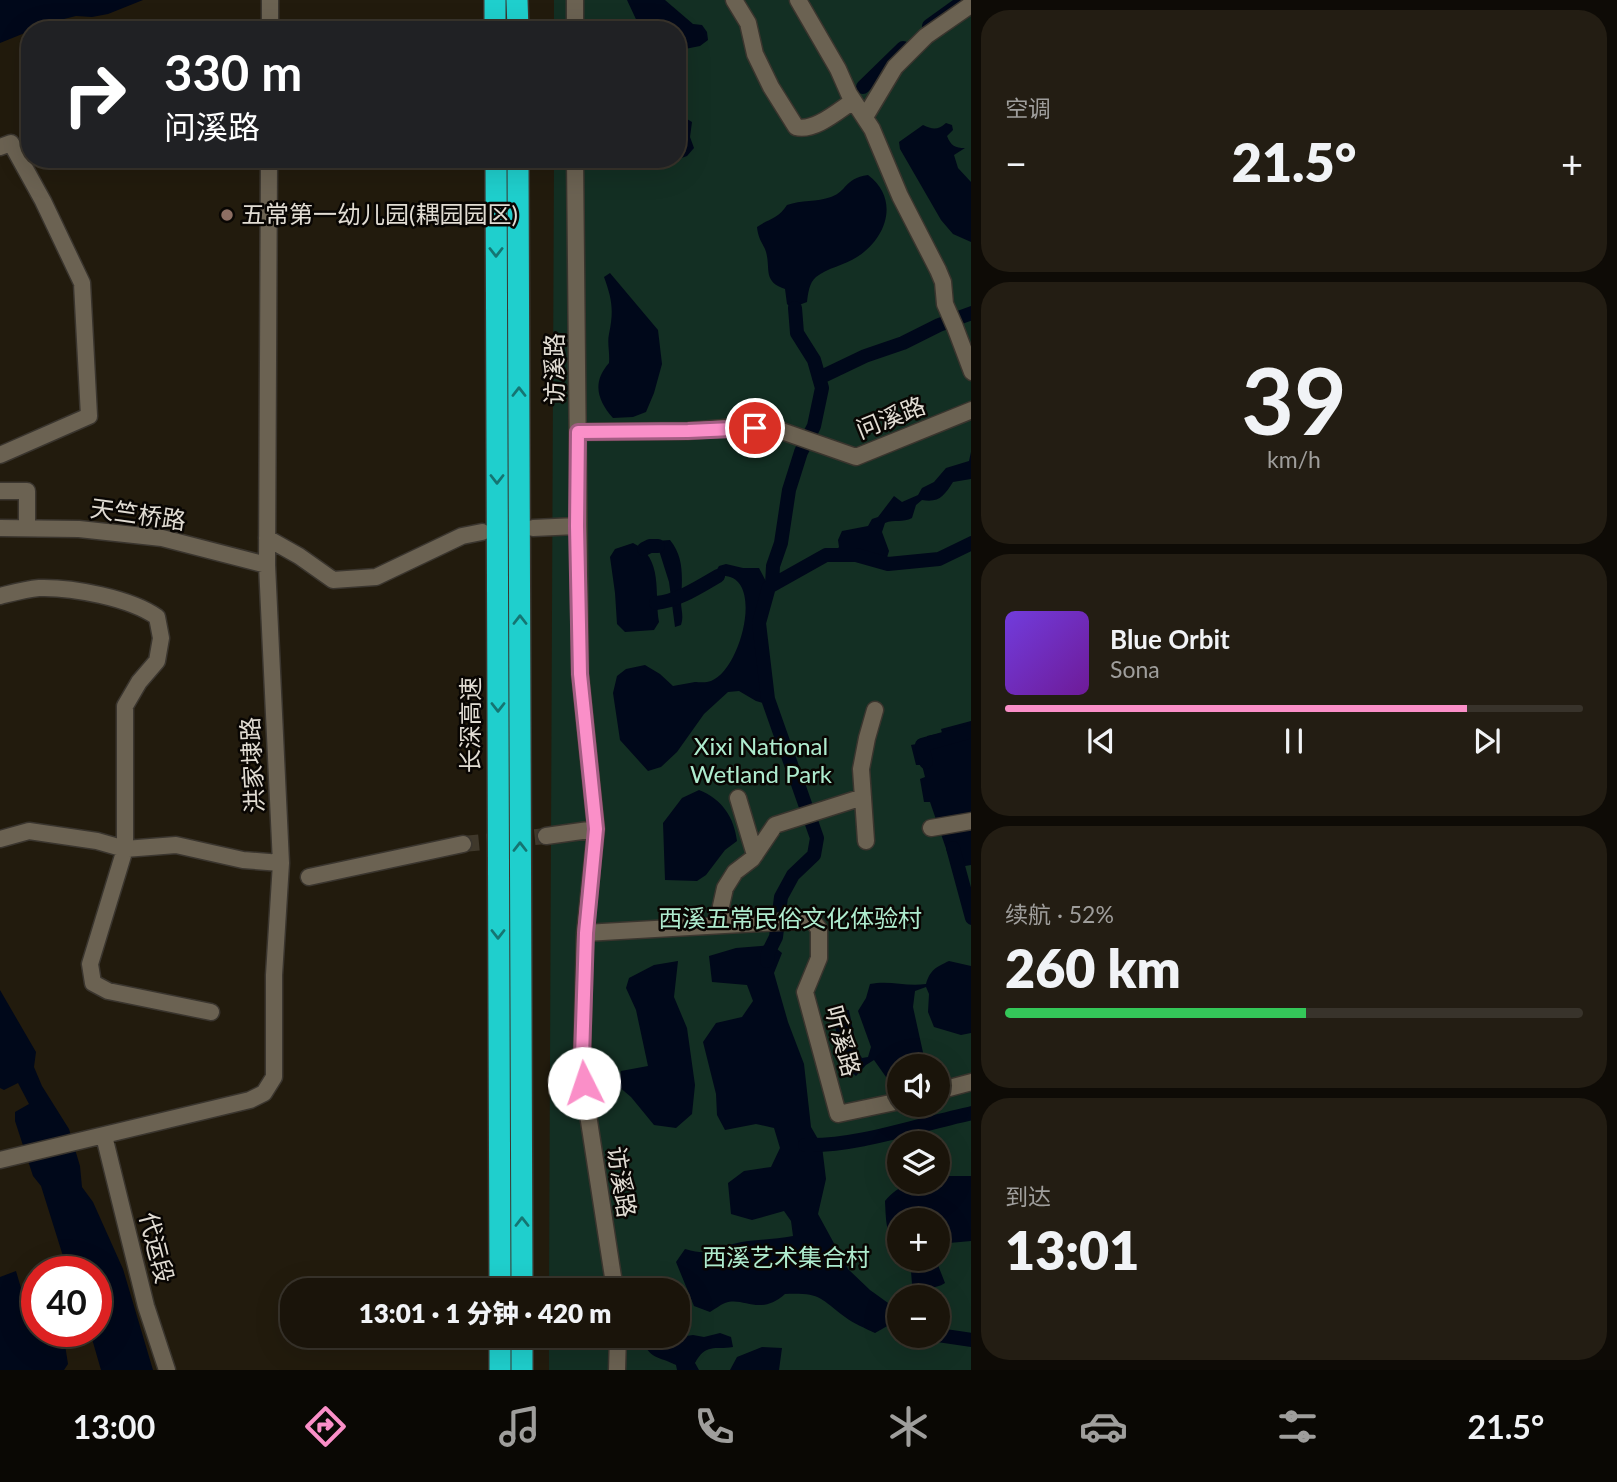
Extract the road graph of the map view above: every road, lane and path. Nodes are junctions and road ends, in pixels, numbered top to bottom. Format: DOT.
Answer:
graph roads {
  1 [pos="270,0"];
  2 [pos="495,0"];
  3 [pos="517,0"];
  4 [pos="575,0"];
  5 [pos="734,0"];
  6 [pos="798,0"];
  7 [pos="969,10"];
  8 [pos="270,21"];
  9 [pos="495,21"];
  10 [pos="517,21"];
  11 [pos="575,21"];
  12 [pos="853,102"];
  13 [pos="865,117"];
  14 [pos="0,147"];
  15 [pos="21,162"];
  16 [pos="24,168"];
  17 [pos="269,168"];
  18 [pos="496,168"];
  19 [pos="518,168"];
  20 [pos="575,168"];
  21 [pos="971,372"];
  22 [pos="971,410"];
  23 [pos="578,432"];
  24 [pos="0,455"];
  25 [pos="0,491"];
  26 [pos="577,526"];
  27 [pos="27,527"];
  28 [pos="0,528"];
  29 [pos="533,528"];
  30 [pos="482,532"];
  31 [pos="267,537"];
  32 [pos="267,565"];
  33 [pos="0,596"];
  34 [pos="875,710"];
  35 [pos="738,797"];
  36 [pos="863,797"];
  37 [pos="971,821"];
  38 [pos="931,828"];
  39 [pos="596,829"];
  40 [pos="546,836"];
  41 [pos="0,839"];
  42 [pos="866,841"];
  43 [pos="463,844"];
  44 [pos="125,849"];
  45 [pos="755,855"];
  46 [pos="281,863"];
  47 [pos="309,877"];
  48 [pos="722,925"];
  49 [pos="586,933"];
  50 [pos="211,1012"];
  51 [pos="971,1082"];
  52 [pos="950,1088"];
  53 [pos="887,1104"];
  54 [pos="96,1138"];
  55 [pos="6,1159"];
  56 [pos="500,1278"];
  57 [pos="522,1278"];
  58 [pos="613,1278"];
  59 [pos="500,1348"];
  60 [pos="522,1348"];
  61 [pos="618,1348"];
  62 [pos="167,1370"];
  63 [pos="500,1370"];
  64 [pos="522,1370"];
  65 [pos="617,1370"];
  1 -- 8 [label="street"];
  2 -- 9 [label="highway"];
  3 -- 10 [label="highway"];
  4 -- 11 [label="street"];
  5 -- 12 [label="street"];
  6 -- 12 [label="street"];
  7 -- 13 [label="street"];
  12 -- 13 [label="street"];
  13 -- 21 [label="street"];
  14 -- 15 [label="street"];
  16 -- 24 [label="street"];
  17 -- 31 [label="street, 洪家埭路"];
  18 -- 56 [label="highway, 长深高速, one-way"];
  57 -- 19 [label="highway, 长深高速, one-way"];
  20 -- 23 [label="street, 访溪路"];
  22 -- 23 [label="street, 问溪路"];
  23 -- 26 [label="street, 访溪路"];
  25 -- 27 [label="street"];
  26 -- 29 [label="street"];
  26 -- 39 [label="street, 访溪路"];
  27 -- 28 [label="street, 天竺桥路"];
  27 -- 32 [label="street, 天竺桥路"];
  30 -- 31 [label="street"];
  31 -- 32 [label="street, 洪家埭路"];
  32 -- 46 [label="street, 洪家埭路"];
  33 -- 44 [label="street"];
  34 -- 36 [label="street"];
  35 -- 45 [label="street"];
  36 -- 42 [label="street"];
  36 -- 45 [label="street"];
  37 -- 38 [label="street"];
  39 -- 40 [label="street"];
  39 -- 49 [label="street, 访溪路"];
  41 -- 44 [label="street"];
  43 -- 47 [label="street"];
  44 -- 46 [label="street"];
  44 -- 50 [label="street"];
  45 -- 48 [label="street"];
  46 -- 54 [label="street, 洪家埭路"];
  48 -- 49 [label="street"];
  48 -- 53 [label="street, 听溪路"];
  49 -- 58 [label="street, 访溪路"];
  51 -- 52 [label="street"];
  54 -- 55 [label="street, 洪家埭路"];
  54 -- 62 [label="street, 代运段"];
  59 -- 63 [label="highway"];
  60 -- 64 [label="highway"];
  61 -- 65 [label="street"];
}
